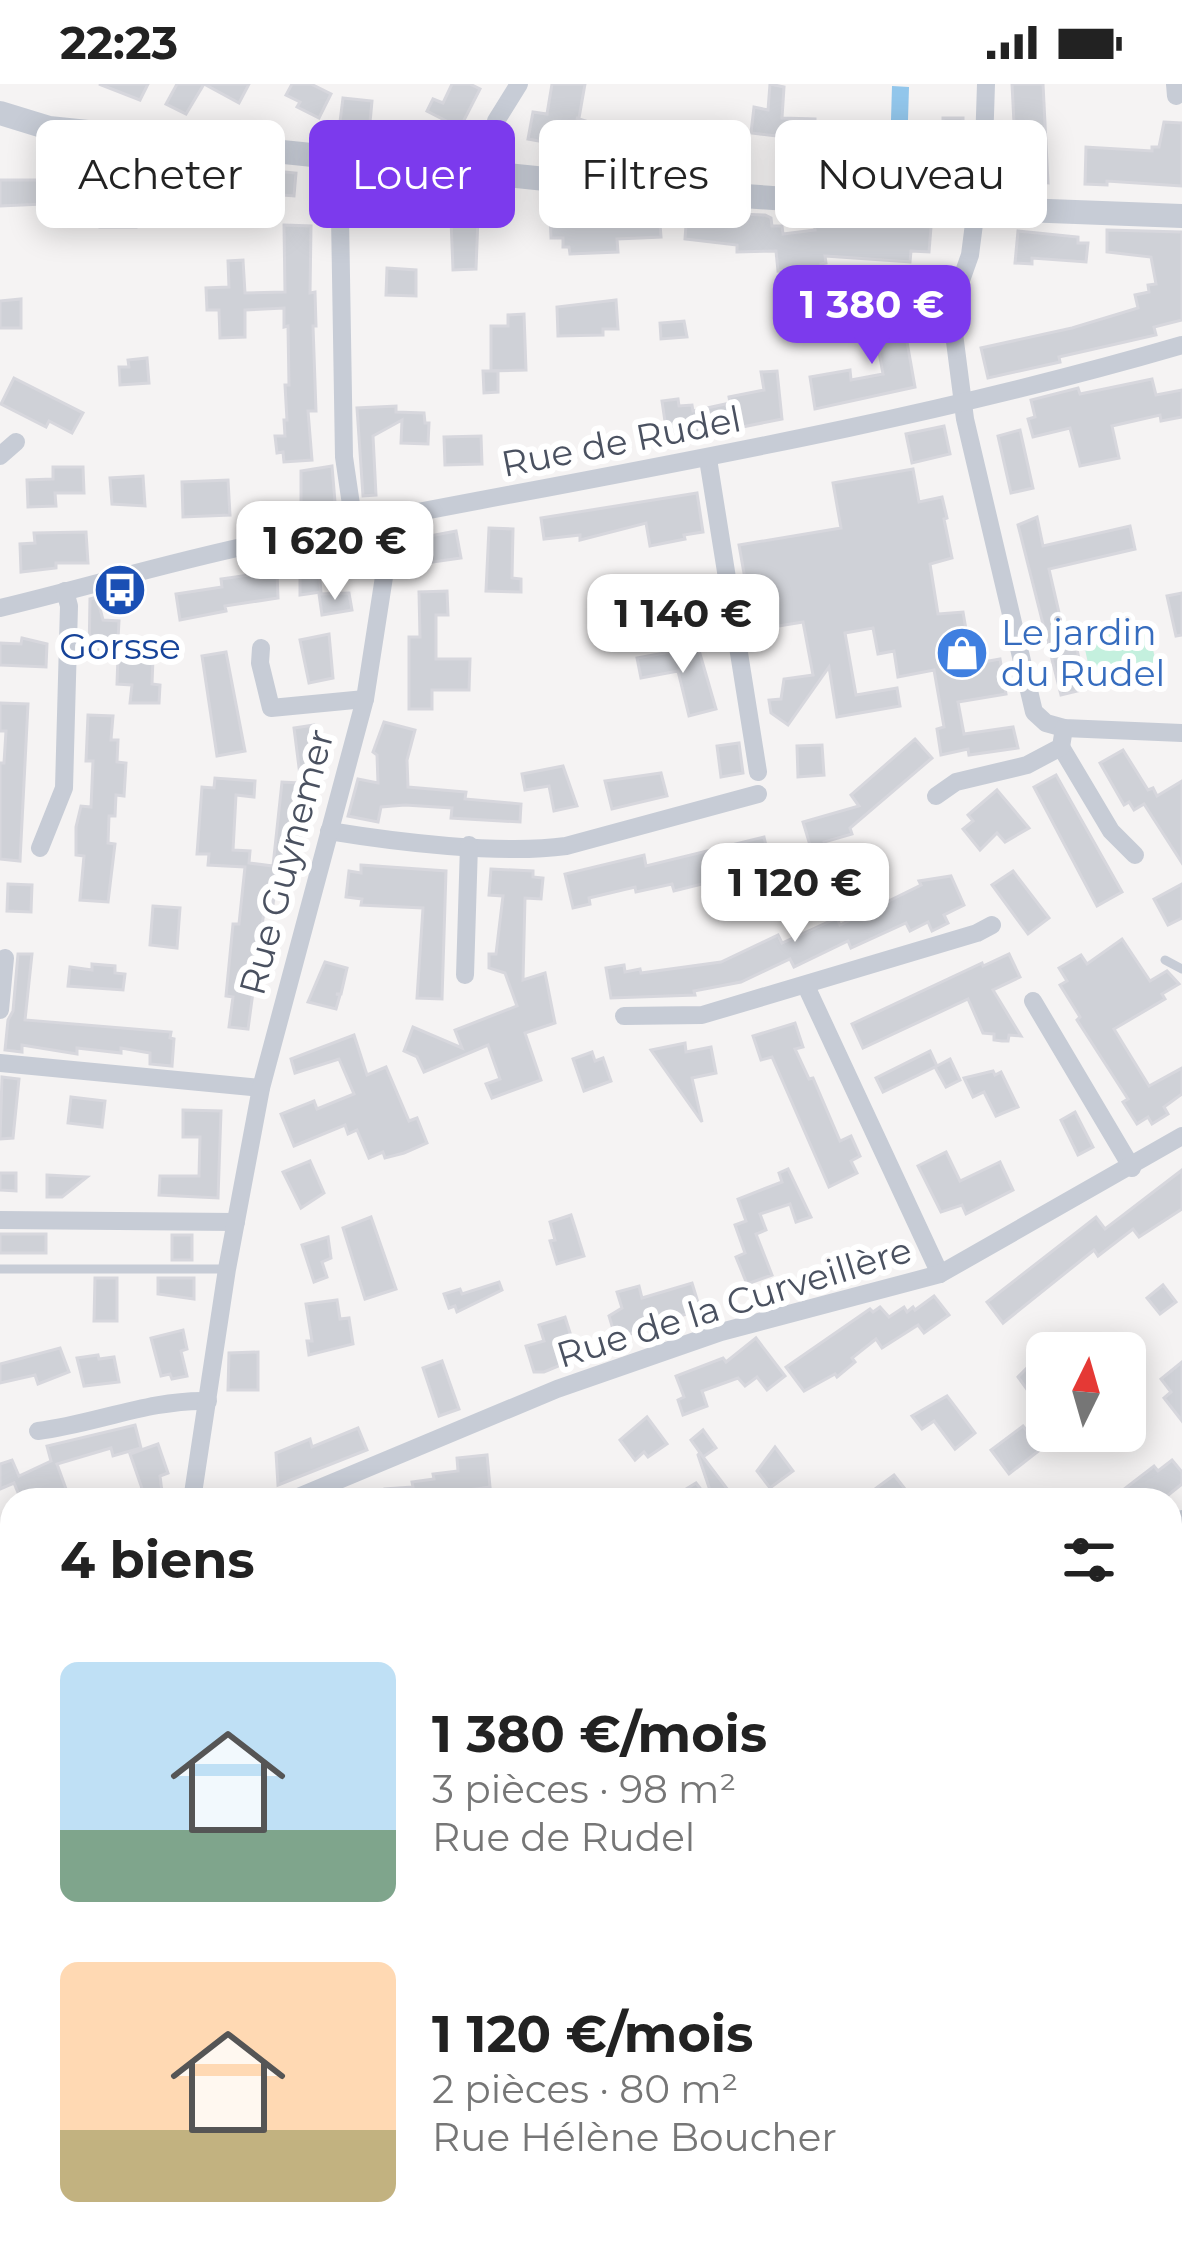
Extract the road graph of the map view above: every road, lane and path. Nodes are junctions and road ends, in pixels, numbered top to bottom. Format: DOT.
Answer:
graph roads {
  1 [pos="519,84"];
  2 [pos="986,84"];
  3 [pos="0,113"];
  4 [pos="497,120"];
  5 [pos="983,120"];
  6 [pos="309,152"];
  7 [pos="515,175"];
  8 [pos="775,197"];
  9 [pos="1047,211"];
  10 [pos="1182,216"];
  11 [pos="340,228"];
  12 [pos="973,228"];
  13 [pos="1182,345"];
  14 [pos="964,412"];
  15 [pos="16,442"];
  16 [pos="0,456"];
  17 [pos="708,458"];
  18 [pos="393,519"];
  19 [pos="354,526"];
  20 [pos="65,591"];
  21 [pos="0,607"];
  22 [pos="261,647"];
  23 [pos="365,699"];
  24 [pos="1182,733"];
  25 [pos="1063,737"];
  26 [pos="758,772"];
  27 [pos="758,794"];
  28 [pos="936,796"];
  29 [pos="329,831"];
  30 [pos="470,845"];
  31 [pos="40,848"];
  32 [pos="1135,854"];
  33 [pos="992,925"];
  34 [pos="5,958"];
  35 [pos="1165,960"];
  36 [pos="1182,969"];
  37 [pos="465,975"];
  38 [pos="806,986"];
  39 [pos="1033,1001"];
  40 [pos="0,1010"];
  41 [pos="624,1016"];
  42 [pos="0,1063"];
  43 [pos="261,1088"];
  44 [pos="1182,1136"];
  45 [pos="1132,1168"];
  46 [pos="0,1220"];
  47 [pos="236,1222"];
  48 [pos="0,1269"];
  49 [pos="227,1269"];
  50 [pos="940,1274"];
  51 [pos="208,1401"];
  52 [pos="38,1431"];
  53 [pos="194,1488"];
  54 [pos="320,1488"];
  1 -- 4 [label="street"];
  2 -- 5 [label="street"];
  3 -- 6 [label="street"];
  7 -- 8 [label="street"];
  9 -- 10 [label="street"];
  11 -- 19 [label="street"];
  12 -- 14 [label="street"];
  13 -- 14 [label="street, Rue de Rudel"];
  14 -- 17 [label="street, Rue de Rudel"];
  14 -- 25 [label="street"];
  15 -- 16 [label="street"];
  17 -- 18 [label="street, Rue de Rudel"];
  17 -- 26 [label="street"];
  18 -- 19 [label="street, Rue de Rudel"];
  18 -- 23 [label="street, Rue Guynemer"];
  19 -- 20 [label="street, Rue de Rudel"];
  20 -- 21 [label="street, Rue de Rudel"];
  20 -- 31 [label="street"];
  22 -- 23 [label="street"];
  23 -- 29 [label="street, Rue Guynemer"];
  24 -- 25 [label="street"];
  25 -- 28 [label="street"];
  25 -- 32 [label="street"];
  27 -- 30 [label="street"];
  29 -- 30 [label="street"];
  29 -- 43 [label="street, Rue Guynemer"];
  30 -- 37 [label="street"];
  33 -- 38 [label="street"];
  34 -- 40 [label="street"];
  35 -- 36 [label="lane"];
  38 -- 41 [label="street"];
  38 -- 50 [label="street"];
  39 -- 45 [label="street"];
  42 -- 43 [label="street"];
  43 -- 47 [label="street, Rue Guynemer"];
  44 -- 45 [label="street, Rue de la Curveillère"];
  45 -- 50 [label="street, Rue de la Curveillère"];
  46 -- 47 [label="street"];
  47 -- 49 [label="street, Rue Guynemer"];
  48 -- 49 [label="lane"];
  49 -- 51 [label="street, Rue Guynemer"];
  50 -- 54 [label="street, Rue de la Curveillère"];
  51 -- 52 [label="street"];
  51 -- 53 [label="street, Rue Guynemer"];
}
